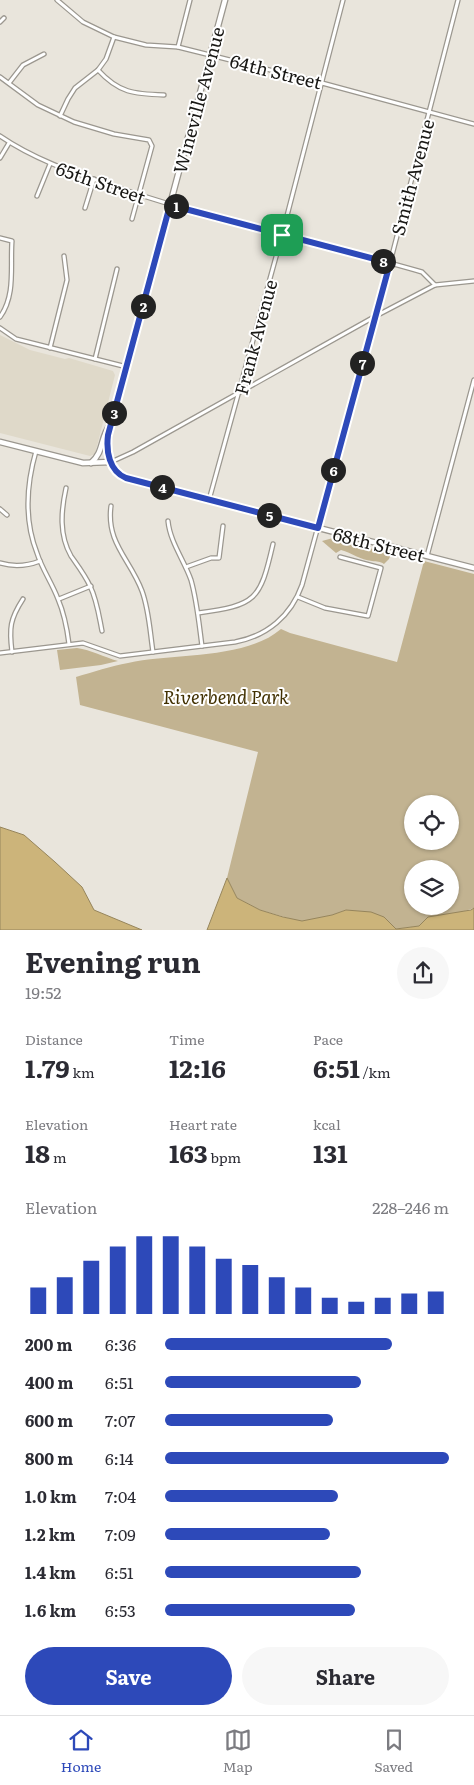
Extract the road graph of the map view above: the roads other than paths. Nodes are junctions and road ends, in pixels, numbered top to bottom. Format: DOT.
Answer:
graph roads {
  1 [pos="57,0"];
  2 [pos="190,0"];
  3 [pos="225,0"];
  4 [pos="343,0"];
  5 [pos="458,0"];
  6 [pos="4,18"];
  7 [pos="0,22"];
  8 [pos="114,37"];
  9 [pos="178,47"];
  10 [pos="44,54"];
  11 [pos="210,55"];
  12 [pos="98,70"];
  13 [pos="0,77"];
  14 [pos="8,83"];
  15 [pos="322,83"];
  16 [pos="164,96"];
  17 [pos="429,112"];
  18 [pos="60,116"];
  19 [pos="474,124"];
  20 [pos="0,136"];
  21 [pos="10,143"];
  22 [pos="0,158"];
  23 [pos="50,164"];
  24 [pos="94,179"];
  25 [pos="139,194"];
  26 [pos="37,196"];
  27 [pos="170,205"];
  28 [pos="85,208"];
  29 [pos="132,219"];
  30 [pos="282,235"];
  31 [pos="0,238"];
  32 [pos="64,256"];
  33 [pos="390,263"];
  34 [pos="117,269"];
  35 [pos="474,281"];
  36 [pos="434,285"];
  37 [pos="0,316"];
  38 [pos="374,317"];
  39 [pos="0,328"];
  40 [pos="50,348"];
  41 [pos="95,359"];
  42 [pos="127,367"];
  43 [pos="474,380"];
  44 [pos="240,393"];
  45 [pos="111,424"];
  46 [pos="0,442"];
  47 [pos="36,451"];
  48 [pos="111,462"];
  49 [pos="91,463"];
  50 [pos="66,488"];
  51 [pos="209,500"];
  52 [pos="111,506"];
  53 [pos="0,509"];
  54 [pos="7,515"];
  55 [pos="168,521"];
  56 [pos="224,526"];
  57 [pos="318,528"];
  58 [pos="273,544"];
  59 [pos="427,556"];
  60 [pos="340,557"];
  61 [pos="40,561"];
  62 [pos="0,563"];
  63 [pos="186,567"];
  64 [pos="474,568"];
  65 [pos="90,586"];
  66 [pos="298,597"];
  67 [pos="23,599"];
  68 [pos="59,599"];
  69 [pos="198,613"];
  70 [pos="102,631"];
  71 [pos="69,644"];
  72 [pos="202,646"];
  73 [pos="12,652"];
  74 [pos="153,652"];
  75 [pos="0,653"];
  1 -- 8 [label="street, 64th Street"];
  2 -- 9 [label="street"];
  3 -- 11 [label="street, Wineville Avenue"];
  4 -- 15 [label="street, Frank Avenue"];
  5 -- 17 [label="street, Smith Avenue"];
  6 -- 7 [label="street"];
  8 -- 9 [label="street, 64th Street"];
  8 -- 12 [label="street"];
  9 -- 11 [label="street, 64th Street"];
  10 -- 14 [label="street"];
  11 -- 15 [label="street, 64th Street"];
  11 -- 27 [label="street, Wineville Avenue"];
  12 -- 16 [label="street"];
  12 -- 18 [label="street"];
  13 -- 14 [label="street"];
  14 -- 18 [label="street"];
  15 -- 17 [label="street, 64th Street"];
  15 -- 30 [label="street, Frank Avenue"];
  17 -- 19 [label="street, 64th Street"];
  17 -- 33 [label="street, Smith Avenue"];
  18 -- 25 [label="street"];
  20 -- 21 [label="street, 65th Street"];
  21 -- 22 [label="street"];
  21 -- 23 [label="street, 65th Street"];
  23 -- 24 [label="street, 65th Street"];
  23 -- 26 [label="street"];
  24 -- 25 [label="street, 65th Street"];
  24 -- 28 [label="street"];
  25 -- 27 [label="street, 65th Street"];
  25 -- 29 [label="street"];
  27 -- 30 [label="street, 65th Street"];
  27 -- 42 [label="street, Wineville Avenue"];
  30 -- 33 [label="street, 65th Street"];
  30 -- 44 [label="street, Frank Avenue"];
  31 -- 37 [label="street"];
  32 -- 40 [label="street"];
  33 -- 36 [label="street, 65th Street"];
  33 -- 38 [label="street, Smith Avenue"];
  34 -- 41 [label="street"];
  35 -- 36 [label="street"];
  36 -- 38 [label="street"];
  38 -- 44 [label="street"];
  38 -- 57 [label="street, Smith Avenue"];
  39 -- 40 [label="street"];
  40 -- 41 [label="street"];
  41 -- 42 [label="street"];
  42 -- 45 [label="street, Wineville Avenue"];
  43 -- 59 [label="street"];
  44 -- 48 [label="street"];
  44 -- 51 [label="street, Frank Avenue"];
  45 -- 48 [label="street, Wineville Avenue"];
  45 -- 49 [label="street"];
  46 -- 47 [label="street"];
  47 -- 49 [label="street"];
  47 -- 61 [label="street"];
  48 -- 49 [label="street"];
  48 -- 51 [label="street, 68th Street"];
  50 -- 65 [label="street"];
  51 -- 57 [label="street, 68th Street"];
  52 -- 74 [label="street"];
  53 -- 54 [label="street"];
  55 -- 63 [label="street"];
  56 -- 63 [label="street"];
  57 -- 59 [label="street, 68th Street"];
  57 -- 66 [label="street, Smith Avenue"];
  58 -- 69 [label="street"];
  59 -- 64 [label="street, 68th Street"];
  60 -- 66 [label="street"];
  61 -- 62 [label="street"];
  61 -- 68 [label="street"];
  63 -- 69 [label="street"];
  65 -- 68 [label="street"];
  65 -- 70 [label="street"];
  66 -- 72 [label="street"];
  67 -- 73 [label="street"];
  68 -- 71 [label="street"];
  69 -- 72 [label="street"];
  71 -- 73 [label="street"];
  71 -- 74 [label="street"];
  72 -- 74 [label="street"];
  73 -- 75 [label="street"];
}
